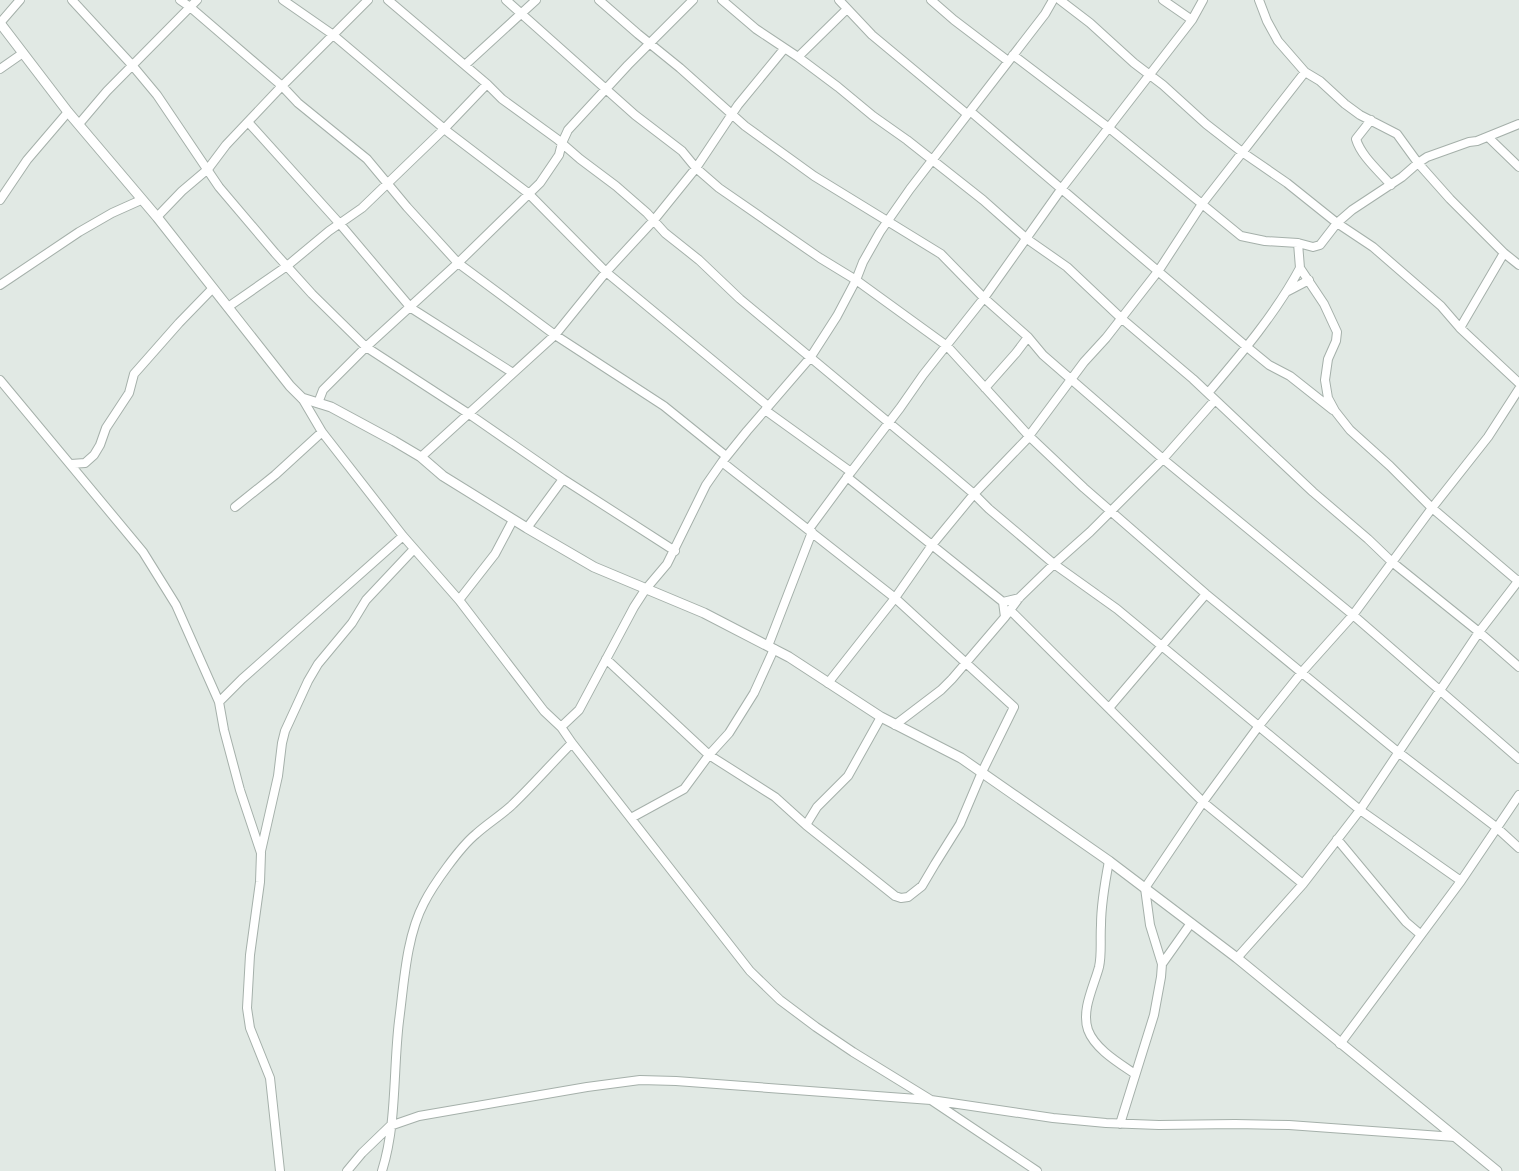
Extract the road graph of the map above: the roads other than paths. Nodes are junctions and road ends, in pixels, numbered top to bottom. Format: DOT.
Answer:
graph roads {
  1 [pos="20,0"];
  2 [pos="72,0"];
  3 [pos="180,0"];
  4 [pos="197,0"];
  5 [pos="283,0"];
  6 [pos="368,0"];
  7 [pos="388,0"];
  8 [pos="506,0"];
  9 [pos="536,0"];
  10 [pos="599,0"];
  11 [pos="693,0"];
  12 [pos="722,0"];
  13 [pos="839,0"];
  14 [pos="930,0"];
  15 [pos="1053,0"];
  16 [pos="1060,0"];
  17 [pos="1163,0"];
  18 [pos="1203,0"];
  19 [pos="1259,0"];
  20 [pos="190,7"];
  21 [pos="847,9"];
  22 [pos="520,14"];
  23 [pos="1192,20"];
  24 [pos="0,23"];
  25 [pos="332,34"];
  26 [pos="650,44"];
  27 [pos="784,49"];
  28 [pos="22,52"];
  29 [pos="798,57"];
  30 [pos="1010,58"];
  31 [pos="132,65"];
  32 [pos="465,65"];
  33 [pos="0,69"];
  34 [pos="1306,72"];
  35 [pos="1150,75"];
  36 [pos="487,84"];
  37 [pos="282,86"];
  38 [pos="606,88"];
  39 [pos="68,112"];
  40 [pos="969,112"];
  41 [pos="732,114"];
  42 [pos="1371,120"];
  43 [pos="248,122"];
  44 [pos="79,124"];
  45 [pos="1519,124"];
  46 [pos="1109,128"];
  47 [pos="444,129"];
  48 [pos="1488,136"];
  49 [pos="562,143"];
  50 [pos="1242,152"];
  51 [pos="932,160"];
  52 [pos="1418,163"];
  53 [pos="1519,167"];
  54 [pos="696,168"];
  55 [pos="208,169"];
  56 [pos="388,183"];
  57 [pos="1390,185"];
  58 [pos="1062,188"];
  59 [pos="528,193"];
  60 [pos="0,200"];
  61 [pos="141,200"];
  62 [pos="1202,204"];
  63 [pos="157,217"];
  64 [pos="654,220"];
  65 [pos="887,222"];
  66 [pos="1337,223"];
  67 [pos="340,224"];
  68 [pos="1027,238"];
  69 [pos="1298,243"];
  70 [pos="1504,253"];
  71 [pos="458,263"];
  72 [pos="287,266"];
  73 [pos="1519,266"];
  74 [pos="1300,268"];
  75 [pos="1159,270"];
  76 [pos="606,272"];
  77 [pos="856,280"];
  78 [pos="1309,280"];
  79 [pos="0,285"];
  80 [pos="213,288"];
  81 [pos="1288,291"];
  82 [pos="984,298"];
  83 [pos="228,307"];
  84 [pos="411,308"];
  85 [pos="1121,318"];
  86 [pos="1460,328"];
  87 [pos="555,334"];
  88 [pos="1028,337"];
  89 [pos="947,346"];
  90 [pos="1247,346"];
  91 [pos="366,347"];
  92 [pos="810,358"];
  93 [pos="512,373"];
  94 [pos="1072,379"];
  95 [pos="0,380"];
  96 [pos="1519,383"];
  97 [pos="984,388"];
  98 [pos="1519,389"];
  99 [pos="1208,393"];
  100 [pos="302,398"];
  101 [pos="1215,400"];
  102 [pos="318,402"];
  103 [pos="767,408"];
  104 [pos="1335,411"];
  105 [pos="470,414"];
  106 [pos="889,423"];
  107 [pos="322,432"];
  108 [pos="1029,436"];
  109 [pos="421,457"];
  110 [pos="724,459"];
  111 [pos="1163,459"];
  112 [pos="71,464"];
  113 [pos="849,475"];
  114 [pos="563,479"];
  115 [pos="974,494"];
  116 [pos="235,507"];
  117 [pos="1432,508"];
  118 [pos="1110,511"];
  119 [pos="513,520"];
  120 [pos="527,528"];
  121 [pos="811,530"];
  122 [pos="403,536"];
  123 [pos="932,545"];
  124 [pos="414,549"];
  125 [pos="675,551"];
  126 [pos="1392,562"];
  127 [pos="1054,564"];
  128 [pos="1519,581"];
  129 [pos="645,590"];
  130 [pos="1206,594"];
  131 [pos="896,598"];
  132 [pos="1019,598"];
  133 [pos="458,600"];
  134 [pos="1003,602"];
  135 [pos="1008,614"];
  136 [pos="1353,615"];
  137 [pos="1479,632"];
  138 [pos="1163,647"];
  139 [pos="771,648"];
  140 [pos="606,659"];
  141 [pos="966,661"];
  142 [pos="1519,667"];
  143 [pos="1302,672"];
  144 [pos="828,682"];
  145 [pos="1440,691"];
  146 [pos="219,702"];
  147 [pos="1109,708"];
  148 [pos="881,717"];
  149 [pos="895,724"];
  150 [pos="561,727"];
  151 [pos="1258,727"];
  152 [pos="572,743"];
  153 [pos="1398,752"];
  154 [pos="708,754"];
  155 [pos="1519,759"];
  156 [pos="982,772"];
  157 [pos="1519,795"];
  158 [pos="1203,802"];
  159 [pos="1360,810"];
  160 [pos="631,818"];
  161 [pos="806,825"];
  162 [pos="1496,827"];
  163 [pos="1337,839"];
  164 [pos="1519,848"];
  165 [pos="261,853"];
  166 [pos="1109,861"];
  167 [pos="1461,881"];
  168 [pos="1303,884"];
  169 [pos="1145,888"];
  170 [pos="1191,923"];
  171 [pos="1420,934"];
  172 [pos="1237,958"];
  173 [pos="1162,964"];
  174 [pos="1340,1044"];
  175 [pos="1135,1074"];
  176 [pos="931,1100"];
  177 [pos="1120,1124"];
  178 [pos="390,1126"];
  179 [pos="1455,1137"];
  180 [pos="280,1171"];
  181 [pos="347,1171"];
  182 [pos="382,1171"];
  183 [pos="1037,1171"];
  184 [pos="1497,1171"];
  1 -- 24 [label="street"];
  2 -- 31 [label="street"];
  3 -- 20 [label="street"];
  4 -- 20 [label="street"];
  5 -- 25 [label="street"];
  6 -- 25 [label="street"];
  7 -- 32 [label="street"];
  8 -- 22 [label="street"];
  9 -- 22 [label="street"];
  10 -- 26 [label="street"];
  11 -- 26 [label="street"];
  12 -- 27 [label="street"];
  13 -- 21 [label="street"];
  14 -- 30 [label="street"];
  15 -- 30 [label="street"];
  16 -- 35 [label="street"];
  17 -- 23 [label="street"];
  18 -- 23 [label="street"];
  19 -- 34 [label="street"];
  20 -- 31 [label="street"];
  20 -- 37 [label="street"];
  21 -- 29 [label="street"];
  21 -- 40 [label="street"];
  22 -- 32 [label="street"];
  22 -- 38 [label="street"];
  23 -- 35 [label="street"];
  24 -- 28 [label="street"];
  25 -- 37 [label="street"];
  25 -- 47 [label="street"];
  26 -- 38 [label="street"];
  26 -- 41 [label="street"];
  27 -- 29 [label="street"];
  27 -- 41 [label="street"];
  28 -- 33 [label="street"];
  28 -- 39 [label="street"];
  29 -- 51 [label="street"];
  30 -- 40 [label="street"];
  30 -- 46 [label="street"];
  31 -- 44 [label="street"];
  31 -- 55 [label="street"];
  32 -- 36 [label="street"];
  34 -- 42 [label="street"];
  34 -- 50 [label="street"];
  35 -- 46 [label="street"];
  35 -- 50 [label="street"];
  36 -- 47 [label="street"];
  36 -- 49 [label="street"];
  37 -- 43 [label="street"];
  37 -- 56 [label="street"];
  38 -- 49 [label="street"];
  38 -- 54 [label="street"];
  39 -- 44 [label="street"];
  39 -- 60 [label="street"];
  40 -- 51 [label="street"];
  40 -- 58 [label="street"];
  41 -- 54 [label="street"];
  41 -- 65 [label="street"];
  42 -- 52 [label="street"];
  42 -- 57 [label="street"];
  43 -- 55 [label="street"];
  43 -- 67 [label="street"];
  44 -- 61 [label="street"];
  45 -- 48 [label="street"];
  46 -- 58 [label="street"];
  46 -- 62 [label="street"];
  47 -- 56 [label="street"];
  47 -- 59 [label="street"];
  48 -- 52 [label="street"];
  48 -- 53 [label="street"];
  49 -- 59 [label="street"];
  49 -- 64 [label="street"];
  50 -- 62 [label="street"];
  50 -- 66 [label="street"];
  51 -- 65 [label="street"];
  51 -- 68 [label="street"];
  52 -- 57 [label="street"];
  52 -- 70 [label="street"];
  54 -- 64 [label="street"];
  54 -- 77 [label="street"];
  55 -- 63 [label="street"];
  55 -- 72 [label="street"];
  56 -- 67 [label="street"];
  56 -- 71 [label="street"];
  57 -- 66 [label="street"];
  58 -- 68 [label="street"];
  58 -- 75 [label="street"];
  59 -- 71 [label="street"];
  59 -- 76 [label="street"];
  61 -- 63 [label="street"];
  61 -- 79 [label="street"];
  62 -- 69 [label="street"];
  62 -- 75 [label="street"];
  63 -- 80 [label="street"];
  64 -- 76 [label="street"];
  64 -- 92 [label="street"];
  65 -- 77 [label="street"];
  65 -- 82 [label="street"];
  66 -- 69 [label="street"];
  66 -- 86 [label="street"];
  67 -- 72 [label="street"];
  67 -- 84 [label="street"];
  68 -- 82 [label="street"];
  68 -- 85 [label="street"];
  69 -- 74 [label="street"];
  70 -- 73 [label="street"];
  70 -- 86 [label="street"];
  71 -- 84 [label="street"];
  71 -- 87 [label="street"];
  72 -- 83 [label="street"];
  72 -- 91 [label="street"];
  74 -- 78 [label="street"];
  74 -- 81 [label="street"];
  75 -- 85 [label="street"];
  75 -- 90 [label="street"];
  76 -- 87 [label="street"];
  76 -- 103 [label="street"];
  77 -- 89 [label="street"];
  77 -- 92 [label="street"];
  78 -- 81 [label="street"];
  78 -- 104 [label="street"];
  80 -- 83 [label="street"];
  80 -- 112 [label="street"];
  81 -- 90 [label="street"];
  82 -- 88 [label="street"];
  82 -- 89 [label="street"];
  83 -- 100 [label="street"];
  84 -- 91 [label="street"];
  84 -- 93 [label="street"];
  85 -- 94 [label="street"];
  85 -- 99 [label="street"];
  86 -- 96 [label="street"];
  87 -- 93 [label="street"];
  87 -- 110 [label="street"];
  88 -- 94 [label="street"];
  88 -- 97 [label="street"];
  89 -- 97 [label="street"];
  89 -- 106 [label="street"];
  90 -- 99 [label="street"];
  90 -- 104 [label="street"];
  91 -- 102 [label="street"];
  91 -- 105 [label="street"];
  92 -- 103 [label="street"];
  92 -- 106 [label="street"];
  93 -- 105 [label="street"];
  94 -- 108 [label="street"];
  94 -- 111 [label="street"];
  95 -- 112 [label="street"];
  97 -- 108 [label="street"];
  98 -- 117 [label="street"];
  99 -- 101 [label="street"];
  100 -- 102 [label="street"];
  100 -- 107 [label="street"];
  101 -- 111 [label="street"];
  101 -- 126 [label="street"];
  102 -- 109 [label="street"];
  103 -- 110 [label="street"];
  103 -- 113 [label="street"];
  104 -- 117 [label="street"];
  105 -- 109 [label="street"];
  105 -- 114 [label="street"];
  106 -- 113 [label="street"];
  106 -- 115 [label="street"];
  107 -- 116 [label="street"];
  107 -- 122 [label="street"];
  108 -- 115 [label="street"];
  108 -- 118 [label="street"];
  109 -- 119 [label="street"];
  110 -- 121 [label="street"];
  110 -- 125 [label="street"];
  111 -- 118 [label="street"];
  111 -- 136 [label="street"];
  112 -- 146 [label="street"];
  113 -- 121 [label="street"];
  113 -- 123 [label="street"];
  114 -- 120 [label="street"];
  114 -- 125 [label="street"];
  115 -- 123 [label="street"];
  115 -- 127 [label="street"];
  117 -- 126 [label="street"];
  117 -- 128 [label="street"];
  118 -- 127 [label="street"];
  118 -- 130 [label="street"];
  119 -- 120 [label="street"];
  119 -- 133 [label="street"];
  120 -- 129 [label="street"];
  121 -- 131 [label="street"];
  121 -- 139 [label="street"];
  122 -- 124 [label="street"];
  122 -- 146 [label="street"];
  123 -- 131 [label="street"];
  123 -- 134 [label="street"];
  124 -- 133 [label="street"];
  124 -- 165 [label="street"];
  125 -- 129 [label="street"];
  126 -- 136 [label="street"];
  126 -- 137 [label="street"];
  127 -- 132 [label="street"];
  127 -- 138 [label="street"];
  128 -- 137 [label="street"];
  129 -- 139 [label="street"];
  129 -- 140 [label="street"];
  130 -- 138 [label="street"];
  130 -- 143 [label="street"];
  131 -- 141 [label="street"];
  131 -- 144 [label="street"];
  132 -- 134 [label="street"];
  132 -- 135 [label="street"];
  133 -- 150 [label="street"];
  134 -- 135 [label="street"];
  135 -- 141 [label="street"];
  135 -- 147 [label="street"];
  136 -- 143 [label="street"];
  136 -- 145 [label="street"];
  137 -- 142 [label="street"];
  137 -- 145 [label="street"];
  138 -- 147 [label="street"];
  138 -- 151 [label="street"];
  139 -- 144 [label="street"];
  139 -- 154 [label="street"];
  140 -- 150 [label="street"];
  140 -- 154 [label="street"];
  141 -- 149 [label="street"];
  141 -- 156 [label="street"];
  143 -- 151 [label="street"];
  143 -- 153 [label="street"];
  144 -- 148 [label="street"];
  145 -- 153 [label="street"];
  145 -- 155 [label="street"];
  146 -- 165 [label="street"];
  147 -- 158 [label="street"];
  148 -- 149 [label="street"];
  148 -- 161 [label="street"];
  149 -- 156 [label="street"];
  150 -- 152 [label="street"];
  151 -- 158 [label="street"];
  151 -- 159 [label="street"];
  152 -- 160 [label="street"];
  152 -- 178 [label="street"];
  153 -- 159 [label="street"];
  153 -- 162 [label="street"];
  154 -- 160 [label="street"];
  154 -- 161 [label="street"];
  156 -- 161 [label="street"];
  156 -- 166 [label="street"];
  157 -- 162 [label="street"];
  158 -- 168 [label="street"];
  158 -- 169 [label="street"];
  159 -- 163 [label="street"];
  159 -- 167 [label="street"];
  160 -- 176 [label="street"];
  162 -- 164 [label="street"];
  162 -- 167 [label="street"];
  163 -- 168 [label="street"];
  163 -- 171 [label="street"];
  165 -- 180 [label="street"];
  166 -- 169 [label="street"];
  166 -- 175 [label="street"];
  167 -- 171 [label="street"];
  168 -- 172 [label="street"];
  169 -- 170 [label="street"];
  169 -- 173 [label="street"];
  170 -- 172 [label="street"];
  170 -- 173 [label="street"];
  171 -- 174 [label="street"];
  172 -- 174 [label="street"];
  173 -- 175 [label="street"];
  174 -- 179 [label="street"];
  175 -- 177 [label="street"];
  176 -- 177 [label="street"];
  176 -- 178 [label="street"];
  176 -- 183 [label="street"];
  177 -- 179 [label="street"];
  178 -- 181 [label="street"];
  178 -- 182 [label="street"];
  179 -- 184 [label="street"];
}
